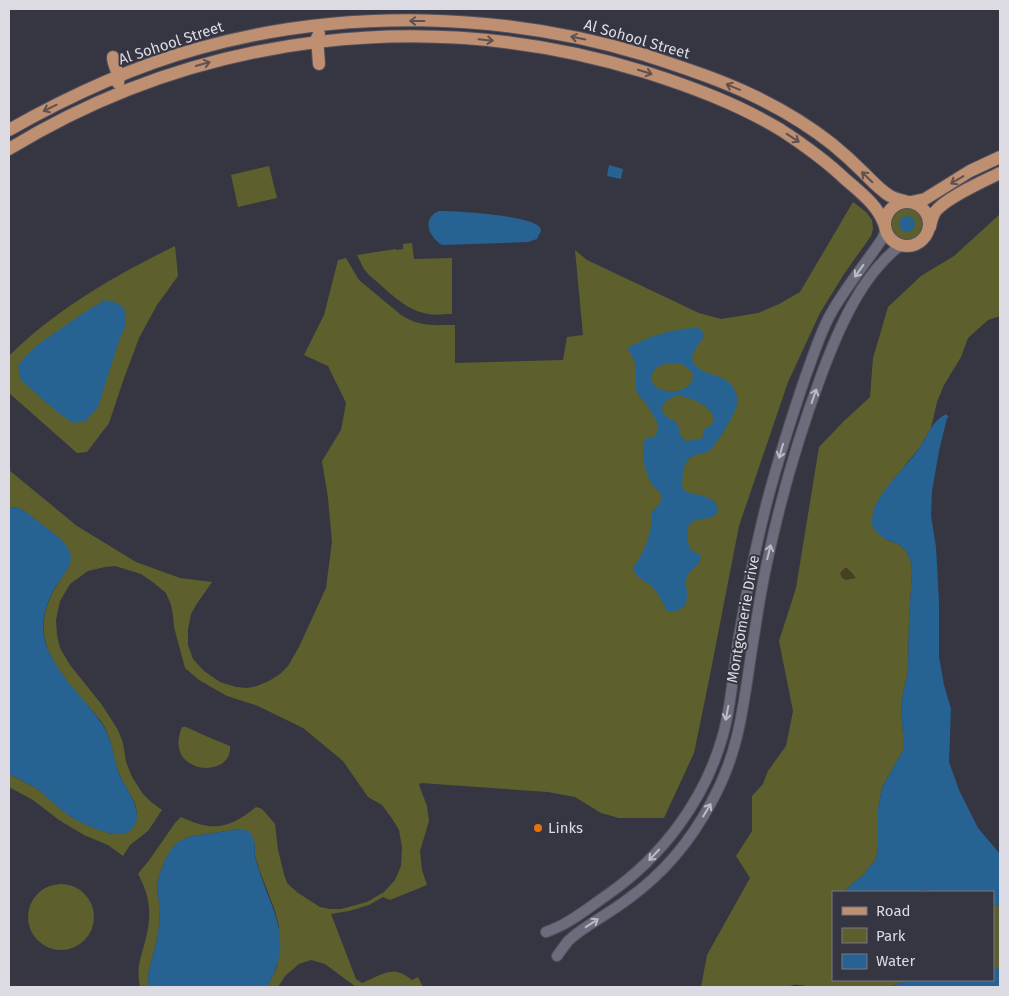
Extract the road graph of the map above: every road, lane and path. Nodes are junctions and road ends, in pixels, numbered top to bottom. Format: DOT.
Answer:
graph roads {
  1 [pos="380,22"];
  2 [pos="317,42"];
  3 [pos="114,57"];
  4 [pos="319,64"];
  5 [pos="119,77"];
  6 [pos="51,125"];
  7 [pos="9,130"];
  8 [pos="9,149"];
  9 [pos="1000,157"];
  10 [pos="1000,173"];
  11 [pos="909,202"];
  12 [pos="930,227"];
  13 [pos="885,228"];
  14 [pos="900,246"];
  15 [pos="546,932"];
  16 [pos="558,956"];
  1 -- 2 [label="main road"];
  1 -- 5 [label="main road, Al Sohool Street"];
  11 -- 1 [label="main road, Al Sohool Street, one-way"];
  2 -- 4 [label="main road"];
  6 -- 2 [label="main road, Al Sohool Street, one-way"];
  2 -- 13 [label="main road, Al Sohool Street, one-way"];
  3 -- 5 [label="main road"];
  5 -- 6 [label="main road"];
  5 -- 7 [label="main road, Al Sohool Street, one-way"];
  6 -- 8 [label="main road, Al Sohool Street"];
  9 -- 11 [label="main road, one-way"];
  10 -- 12 [label="main road"];
  11 -- 12 [label="main road"];
  11 -- 13 [label="main road"];
  12 -- 14 [label="main road"];
  13 -- 14 [label="main road"];
  13 -- 15 [label="street, Montgomerie Drive, one-way"];
  16 -- 14 [label="street, Montgomerie Drive, one-way"];
}
